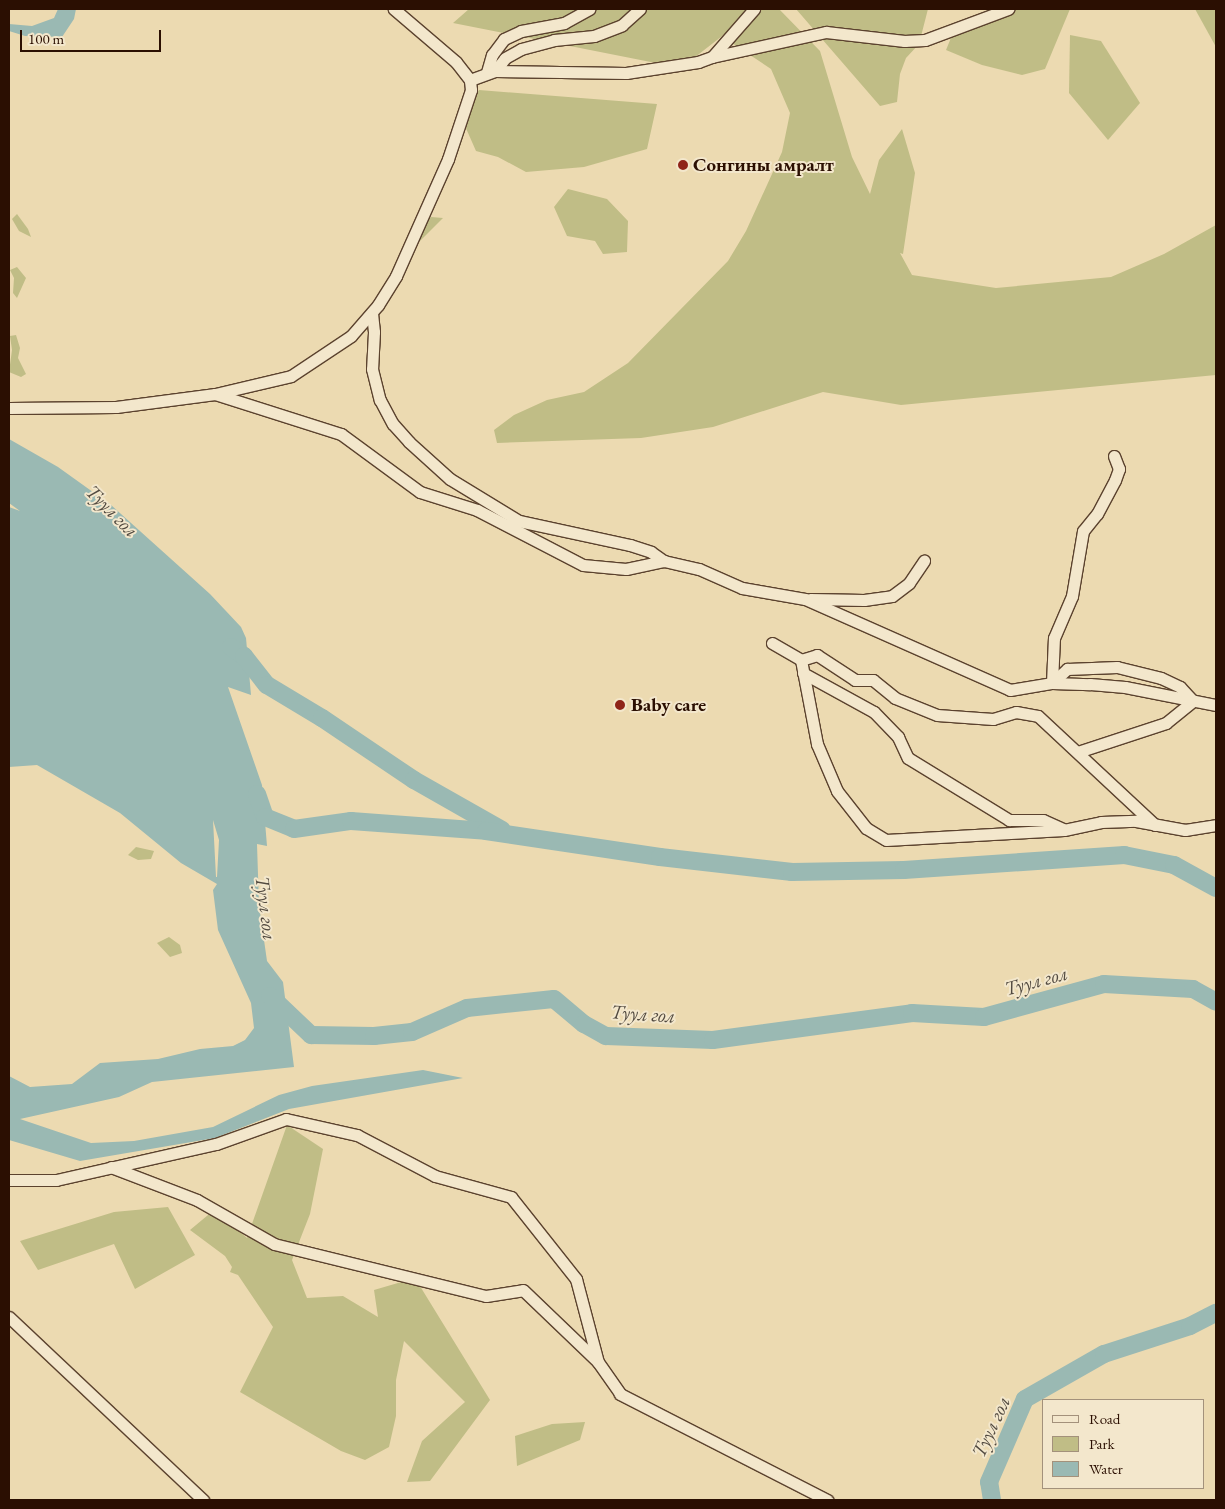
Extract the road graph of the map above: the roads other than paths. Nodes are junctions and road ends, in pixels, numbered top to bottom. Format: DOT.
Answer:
graph roads {
  1 [pos="394,9"];
  2 [pos="588,9"];
  3 [pos="640,9"];
  4 [pos="754,9"];
  5 [pos="1008,9"];
  6 [pos="712,57"];
  7 [pos="491,71"];
  8 [pos="470,80"];
  9 [pos="372,313"];
  10 [pos="215,394"];
  11 [pos="9,408"];
  12 [pos="1114,456"];
  13 [pos="664,561"];
  14 [pos="924,561"];
  15 [pos="805,599"];
  16 [pos="772,643"];
  17 [pos="801,660"];
  18 [pos="803,673"];
  19 [pos="1052,683"];
  20 [pos="1193,701"];
  21 [pos="1216,705"];
  22 [pos="1078,752"];
  23 [pos="1155,824"];
  24 [pos="1216,825"];
  25 [pos="1064,830"];
  26 [pos="111,1167"];
  27 [pos="9,1180"];
  28 [pos="9,1317"];
  29 [pos="598,1362"];
  30 [pos="203,1500"];
  31 [pos="827,1500"];
  1 -- 8 [label="street"];
  2 -- 7 [label="street"];
  3 -- 7 [label="street"];
  4 -- 6 [label="street"];
  5 -- 6 [label="street"];
  6 -- 7 [label="street"];
  7 -- 8 [label="street"];
  8 -- 9 [label="street"];
  9 -- 10 [label="street"];
  9 -- 13 [label="street"];
  10 -- 11 [label="street"];
  10 -- 13 [label="street"];
  12 -- 19 [label="street"];
  13 -- 15 [label="street"];
  14 -- 15 [label="street"];
  15 -- 19 [label="street"];
  16 -- 17 [label="street"];
  17 -- 18 [label="street"];
  17 -- 22 [label="street"];
  18 -- 25 [label="street"];
  18 -- 25 [label="street"];
  19 -- 20 [label="street"];
  19 -- 20 [label="street"];
  20 -- 21 [label="street"];
  20 -- 22 [label="street"];
  22 -- 23 [label="street"];
  23 -- 24 [label="street"];
  23 -- 25 [label="street"];
  26 -- 27 [label="street"];
  26 -- 29 [label="street"];
  26 -- 29 [label="street"];
  28 -- 30 [label="street"];
  29 -- 31 [label="street"];
}
